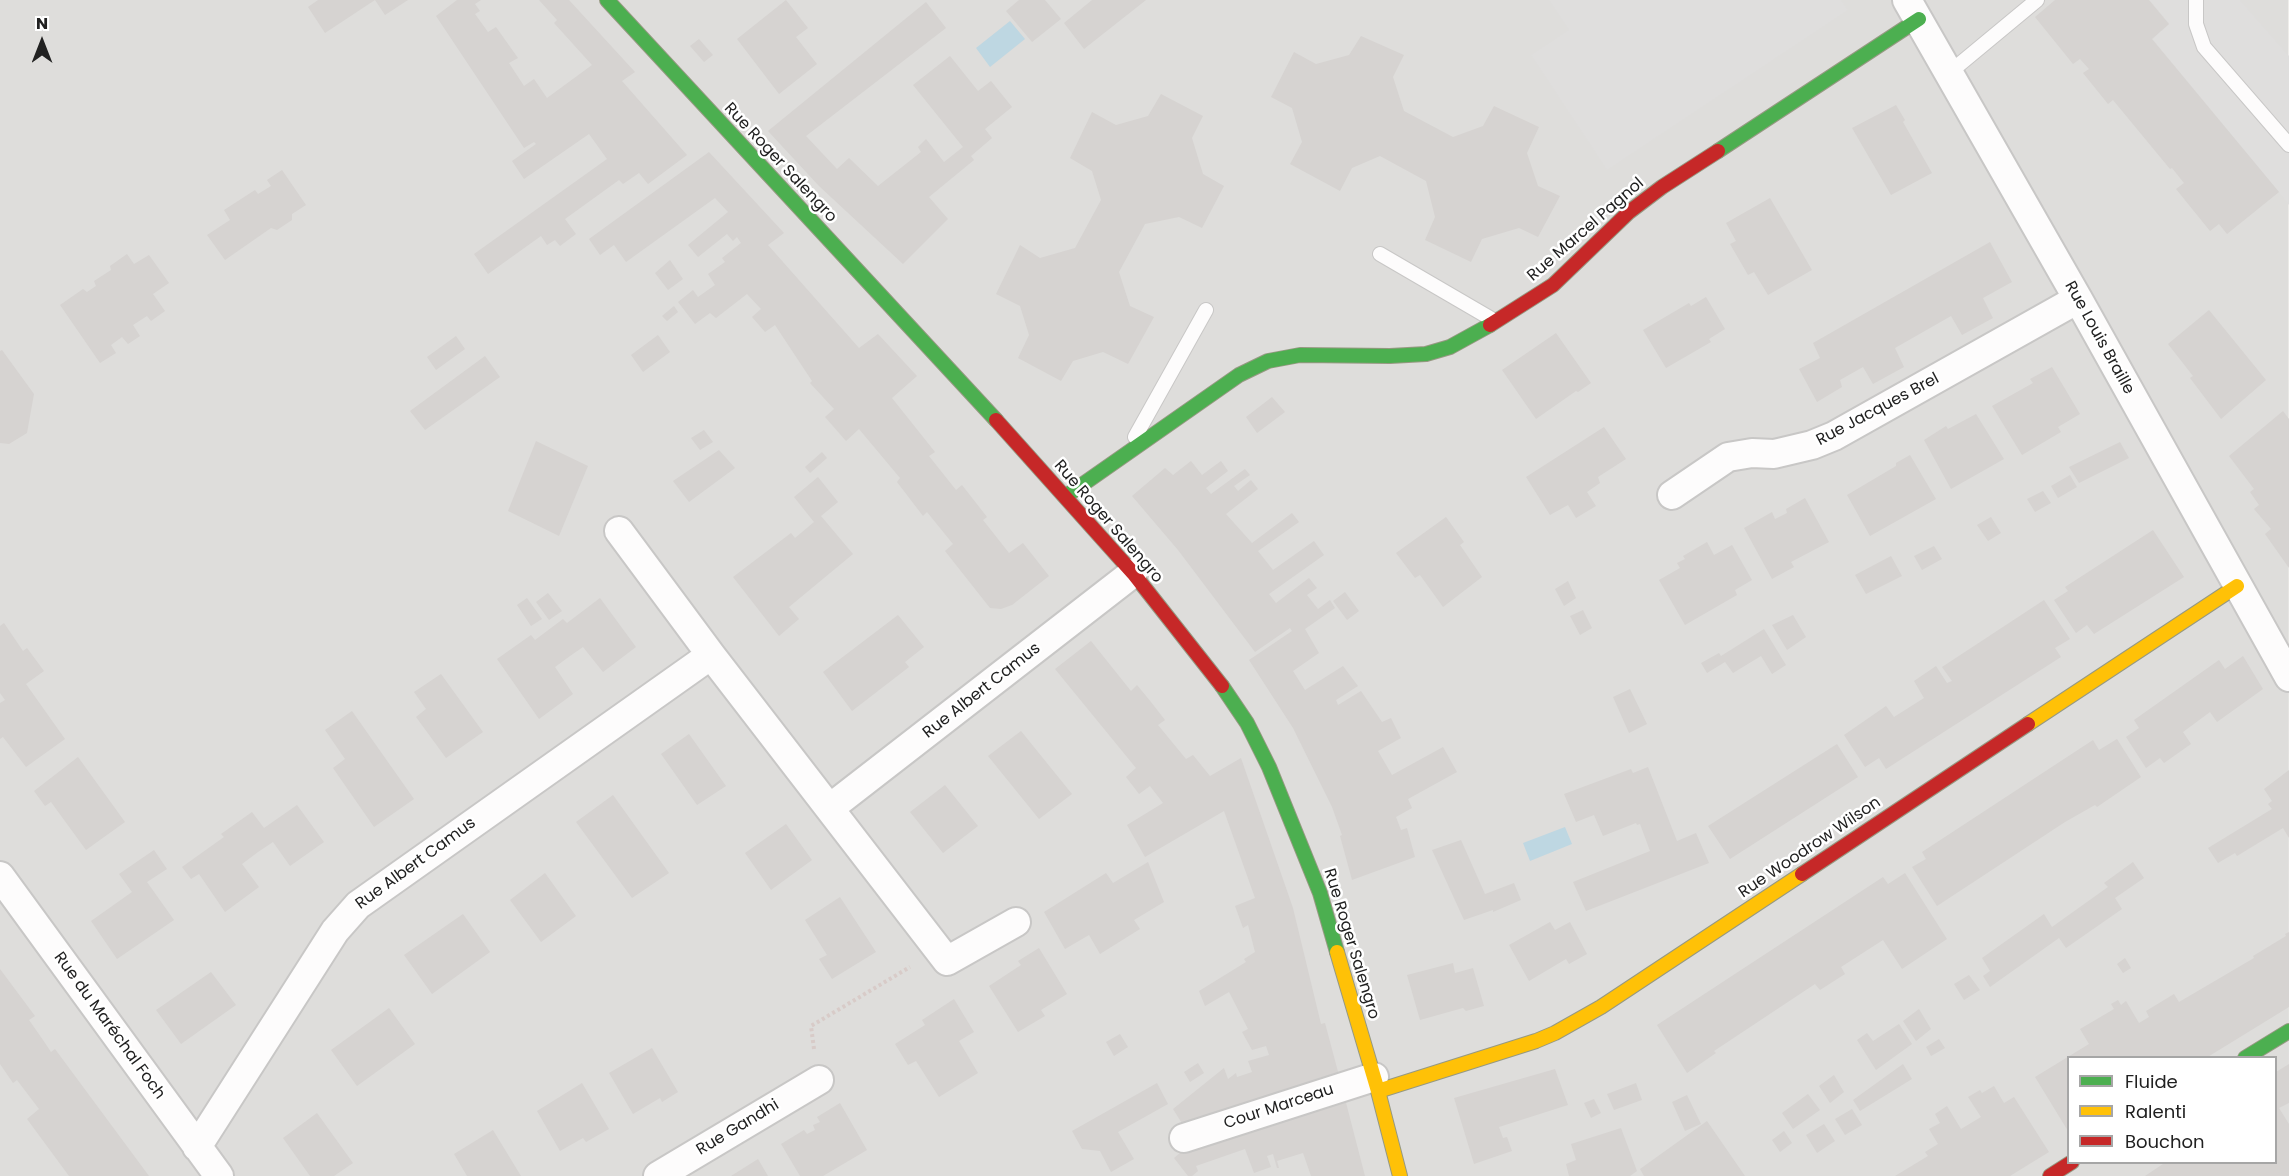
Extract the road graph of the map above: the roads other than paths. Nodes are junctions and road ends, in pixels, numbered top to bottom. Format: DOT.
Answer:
graph roads {
  1 [pos="607,0"];
  2 [pos="2037,0"];
  3 [pos="2196,0"];
  4 [pos="1913,10"];
  5 [pos="1949,74"];
  6 [pos="2289,145"];
  7 [pos="1380,254"];
  8 [pos="2078,299"];
  9 [pos="1206,310"];
  10 [pos="1496,322"];
  11 [pos="1125,454"];
  12 [pos="1672,495"];
  13 [pos="1066,496"];
  14 [pos="619,531"];
  15 [pos="1133,573"];
  16 [pos="2237,586"];
  17 [pos="711,655"];
  18 [pos="2289,677"];
  19 [pos="830,808"];
  20 [pos="0,876"];
  21 [pos="1016,922"];
  22 [pos="2289,1030"];
  23 [pos="2248,1056"];
  24 [pos="819,1080"];
  25 [pos="1376,1084"];
  26 [pos="1184,1138"];
  27 [pos="197,1147"];
  28 [pos="2069,1164"];
  29 [pos="219,1176"];
  30 [pos="658,1176"];
  31 [pos="1400,1176"];
  32 [pos="2050,1176"];
  1 -- 13 [label="street, Rue Roger Salengro"];
  2 -- 5 [label="lane"];
  3 -- 6 [label="lane"];
  4 -- 5 [label="street, Rue Louis Braille"];
  4 -- 10 [label="street, Rue Marcel Pagnol"];
  5 -- 8 [label="street, Rue Louis Braille"];
  7 -- 10 [label="lane"];
  8 -- 12 [label="street, Rue Jacques Brel"];
  8 -- 16 [label="street, Rue Louis Braille"];
  9 -- 11 [label="lane"];
  10 -- 11 [label="street, Rue Marcel Pagnol"];
  11 -- 13 [label="street, Rue Marcel Pagnol"];
  13 -- 15 [label="street, Rue Roger Salengro"];
  14 -- 17 [label="street"];
  15 -- 19 [label="street, Rue Albert Camus"];
  15 -- 25 [label="street, Rue Roger Salengro"];
  16 -- 18 [label="street, Rue Louis Braille"];
  16 -- 25 [label="street, Rue Woodrow Wilson"];
  17 -- 19 [label="street"];
  17 -- 27 [label="street, Rue Albert Camus"];
  19 -- 21 [label="street"];
  20 -- 27 [label="street, Rue du Maréchal Foch"];
  22 -- 23 [label="street"];
  24 -- 30 [label="street, Rue Gandhi"];
  25 -- 26 [label="street, Cour Marceau"];
  25 -- 31 [label="street, Rue Roger Salengro"];
  27 -- 29 [label="street, Rue du Maréchal Foch"];
  28 -- 32 [label="street"];
}
